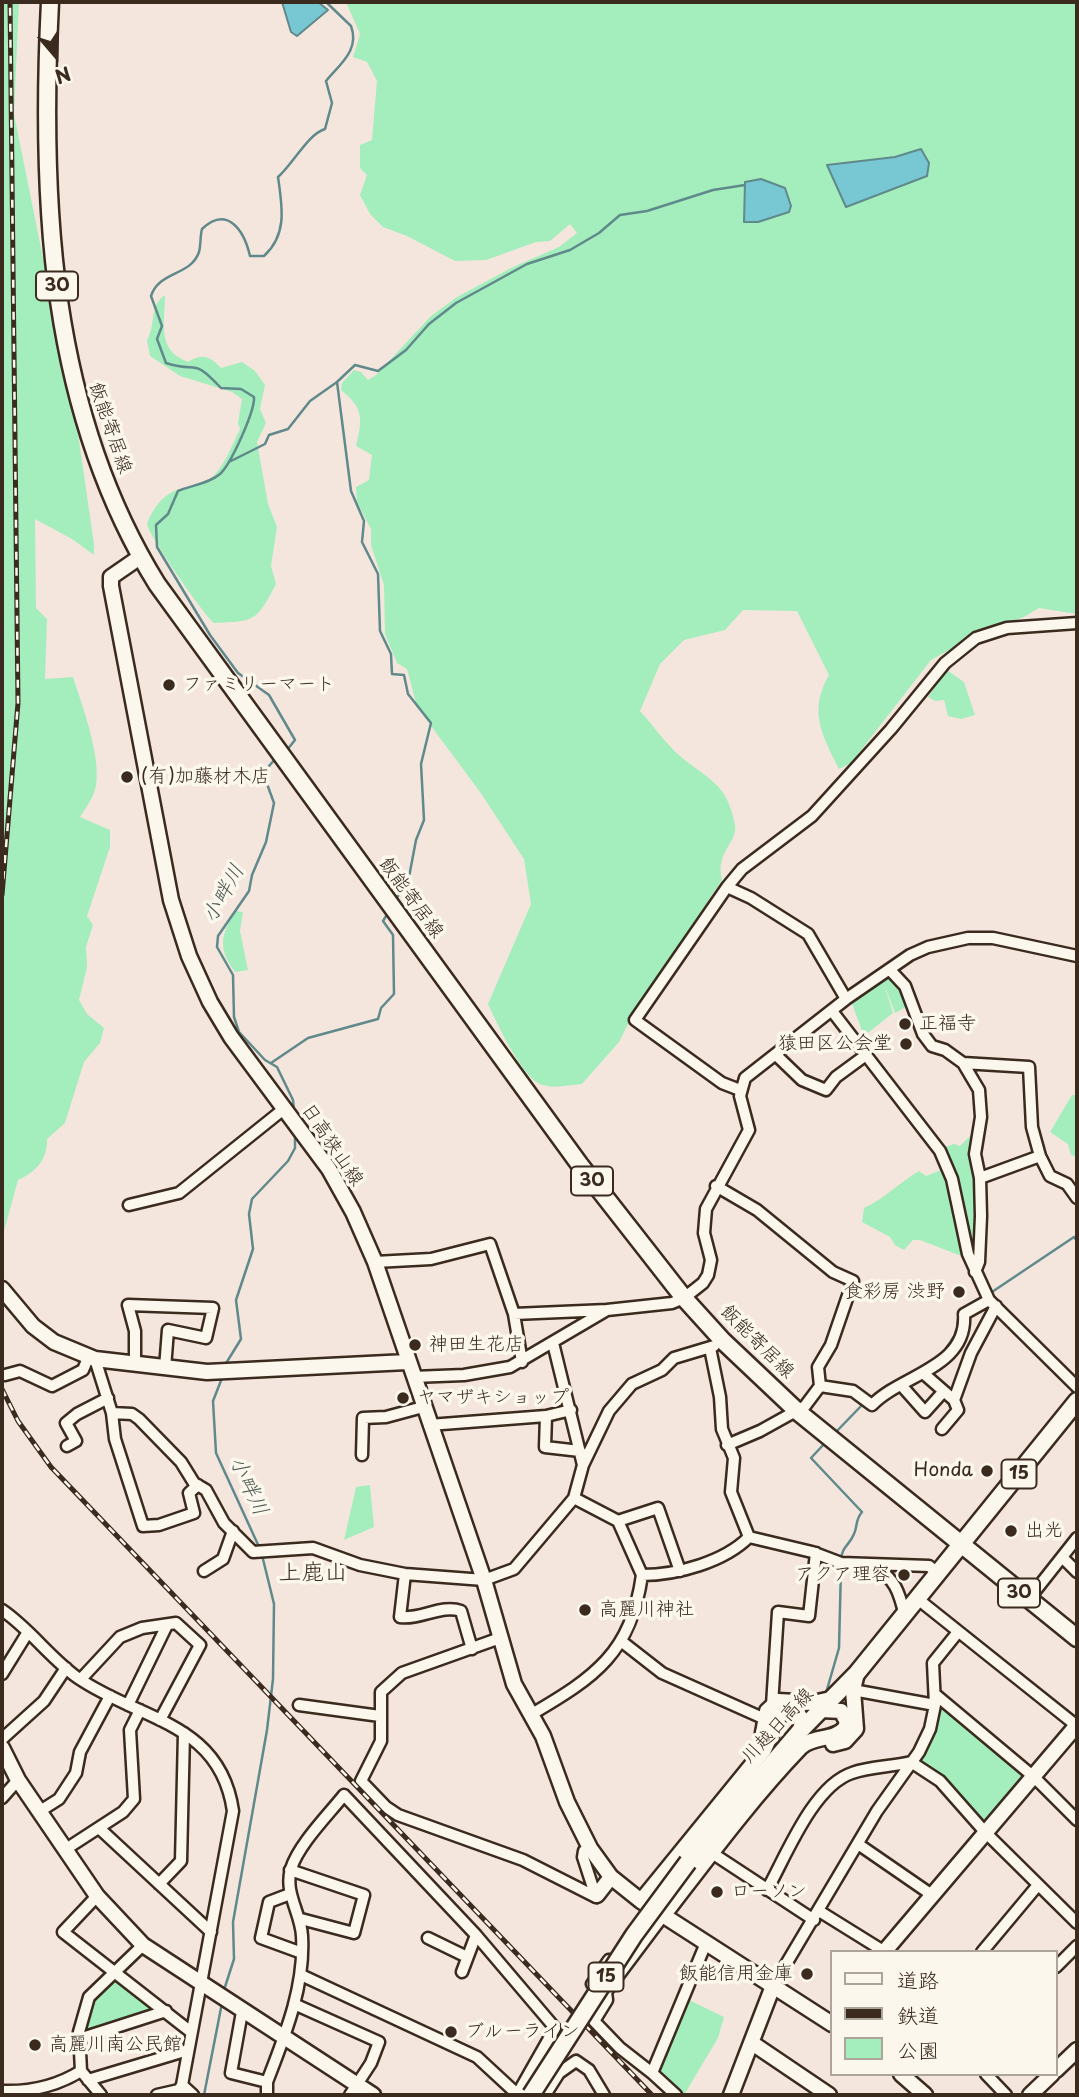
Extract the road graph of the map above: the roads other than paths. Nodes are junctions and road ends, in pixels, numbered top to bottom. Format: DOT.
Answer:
graph roads {
  1 [pos="50,2"];
  2 [pos="140,557"];
  3 [pos="1077,623"];
  4 [pos="727,887"];
  5 [pos="1077,956"];
  6 [pos="890,970"];
  7 [pos="846,999"];
  8 [pos="832,1011"];
  9 [pos="776,1055"];
  10 [pos="866,1055"];
  11 [pos="963,1063"];
  12 [pos="740,1090"];
  13 [pos="287,1111"];
  14 [pos="1040,1156"];
  15 [pos="980,1178"];
  16 [pos="716,1186"];
  17 [pos="1077,1198"];
  18 [pos="129,1205"];
  19 [pos="375,1262"];
  20 [pos="975,1272"];
  21 [pos="2,1289"];
  22 [pos="684,1298"];
  23 [pos="992,1303"];
  24 [pos="607,1310"];
  25 [pos="514,1314"];
  26 [pos="553,1343"];
  27 [pos="717,1344"];
  28 [pos="91,1359"];
  29 [pos="407,1362"];
  30 [pos="522,1362"];
  31 [pos="135,1363"];
  32 [pos="165,1368"];
  33 [pos="923,1373"];
  34 [pos="5,1375"];
  35 [pos="413,1377"];
  36 [pos="901,1385"];
  37 [pos="820,1386"];
  38 [pos="1077,1387"];
  39 [pos="943,1392"];
  40 [pos="108,1398"];
  41 [pos="954,1400"];
  42 [pos="1077,1401"];
  43 [pos="423,1406"];
  44 [pos="571,1410"];
  45 [pos="797,1411"];
  46 [pos="112,1413"];
  47 [pos="546,1416"];
  48 [pos="429,1425"];
  49 [pos="942,1429"];
  50 [pos="727,1445"];
  51 [pos="67,1446"];
  52 [pos="580,1451"];
  53 [pos="362,1455"];
  54 [pos="583,1465"];
  55 [pos="198,1485"];
  56 [pos="574,1498"];
  57 [pos="618,1521"];
  58 [pos="233,1531"];
  59 [pos="749,1538"];
  60 [pos="1077,1538"];
  61 [pos="961,1547"];
  62 [pos="816,1553"];
  63 [pos="1062,1557"];
  64 [pos="874,1566"];
  65 [pos="204,1571"];
  66 [pos="680,1571"];
  67 [pos="1077,1572"];
  68 [pos="405,1574"];
  69 [pos="939,1574"];
  70 [pos="642,1575"];
  71 [pos="484,1580"];
  72 [pos="919,1600"];
  73 [pos="1028,1600"];
  74 [pos="2,1610"];
  75 [pos="905,1616"];
  76 [pos="167,1625"];
  77 [pos="28,1632"];
  78 [pos="958,1632"];
  79 [pos="1077,1638"];
  80 [pos="500,1639"];
  81 [pos="621,1641"];
  82 [pos="472,1649"];
  83 [pos="66,1668"];
  84 [pos="857,1673"];
  85 [pos="2,1674"];
  86 [pos="80,1679"];
  87 [pos="853,1690"];
  88 [pos="110,1696"];
  89 [pos="936,1700"];
  90 [pos="827,1704"];
  91 [pos="128,1705"];
  92 [pos="299,1705"];
  93 [pos="772,1705"];
  94 [pos="140,1710"];
  95 [pos="532,1714"];
  96 [pos="380,1716"];
  97 [pos="765,1719"];
  98 [pos="160,1720"];
  99 [pos="1077,1725"];
  100 [pos="800,1731"];
  101 [pos="184,1733"];
  102 [pos="2,1739"];
  103 [pos="2,1748"];
  104 [pos="911,1762"];
  105 [pos="752,1764"];
  106 [pos="1034,1777"];
  107 [pos="18,1780"];
  108 [pos="2,1798"];
  109 [pos="754,1802"];
  110 [pos="40,1811"];
  111 [pos="1077,1820"];
  112 [pos="99,1828"];
  113 [pos="985,1832"];
  114 [pos="858,1844"];
  115 [pos="590,1848"];
  116 [pos="66,1849"];
  117 [pos="712,1853"];
  118 [pos="290,1870"];
  119 [pos="611,1877"];
  120 [pos="159,1884"];
  121 [pos="1038,1885"];
  122 [pos="768,1890"];
  123 [pos="289,1894"];
  124 [pos="597,1895"];
  125 [pos="932,1895"];
  126 [pos="97,1896"];
  127 [pos="644,1903"];
  128 [pos="816,1915"];
  129 [pos="663,1916"];
  130 [pos="301,1919"];
  131 [pos="1077,1923"];
  132 [pos="211,1932"];
  133 [pos="475,1935"];
  134 [pos="428,1938"];
  135 [pos="706,1943"];
  136 [pos="144,1945"];
  137 [pos="1077,1947"];
  138 [pos="880,1950"];
  139 [pos="886,1950"];
  140 [pos="984,1950"];
  141 [pos="302,1953"];
  142 [pos="467,1956"];
  143 [pos="1058,1965"];
  144 [pos="462,1972"];
  145 [pos="113,1974"];
  146 [pos="301,1975"];
  147 [pos="203,1985"];
  148 [pos="773,1986"];
  149 [pos="606,1992"];
  150 [pos="294,2004"];
  151 [pos="166,2011"];
  152 [pos="240,2011"];
  153 [pos="830,2023"];
  154 [pos="191,2032"];
  155 [pos="283,2038"];
  156 [pos="79,2039"];
  157 [pos="752,2043"];
  158 [pos="1077,2049"];
  159 [pos="188,2050"];
  160 [pos="538,2059"];
  161 [pos="1058,2068"];
  162 [pos="81,2071"];
  163 [pos="559,2073"];
  164 [pos="652,2073"];
  165 [pos="903,2076"];
  166 [pos="987,2076"];
  167 [pos="1050,2076"];
  168 [pos="88,2080"];
  169 [pos="267,2082"];
  170 [pos="182,2085"];
  171 [pos="354,2090"];
  172 [pos="2,2091"];
  173 [pos="101,2095"];
  174 [pos="157,2095"];
  175 [pos="193,2095"];
  176 [pos="267,2095"];
  177 [pos="373,2095"];
  178 [pos="521,2095"];
  179 [pos="545,2095"];
  180 [pos="604,2095"];
  181 [pos="676,2095"];
  182 [pos="731,2095"];
  183 [pos="828,2095"];
  184 [pos="925,2095"];
  185 [pos="1006,2095"];
  186 [pos="1030,2095"];
  1 -- 2 [label="main road, 飯能寄居線 / 30"];
  2 -- 13 [label="street, 日高狭山線"];
  2 -- 22 [label="main road, 飯能寄居線 / 30"];
  3 -- 4 [label="street"];
  4 -- 7 [label="street"];
  4 -- 12 [label="street"];
  5 -- 6 [label="street"];
  6 -- 7 [label="street"];
  6 -- 11 [label="street"];
  7 -- 8 [label="street"];
  8 -- 9 [label="street"];
  8 -- 10 [label="street"];
  9 -- 10 [label="street"];
  9 -- 12 [label="street"];
  10 -- 20 [label="street"];
  11 -- 14 [label="street"];
  11 -- 15 [label="street"];
  12 -- 16 [label="street"];
  13 -- 18 [label="street"];
  13 -- 19 [label="street, 日高狭山線"];
  14 -- 15 [label="street"];
  14 -- 17 [label="street"];
  15 -- 20 [label="street"];
  16 -- 22 [label="street"];
  16 -- 37 [label="street"];
  19 -- 25 [label="street"];
  19 -- 29 [label="street, 日高狭山線"];
  20 -- 23 [label="street"];
  21 -- 28 [label="street"];
  22 -- 24 [label="street"];
  22 -- 27 [label="main road, 飯能寄居線 / 30"];
  23 -- 33 [label="street"];
  23 -- 38 [label="street"];
  23 -- 41 [label="street"];
  24 -- 25 [label="street"];
  24 -- 26 [label="street"];
  25 -- 30 [label="street"];
  26 -- 30 [label="street"];
  26 -- 44 [label="street"];
  27 -- 45 [label="main road, 飯能寄居線 / 30"];
  27 -- 50 [label="street"];
  27 -- 54 [label="street"];
  28 -- 31 [label="street"];
  28 -- 34 [label="street"];
  28 -- 40 [label="street"];
  29 -- 32 [label="street"];
  29 -- 35 [label="street, 日高狭山線"];
  30 -- 35 [label="street"];
  31 -- 32 [label="street"];
  31 -- 32 [label="street"];
  33 -- 36 [label="street"];
  33 -- 39 [label="street"];
  35 -- 43 [label="street, 日高狭山線"];
  36 -- 37 [label="street"];
  36 -- 39 [label="street"];
  37 -- 45 [label="street"];
  39 -- 41 [label="street"];
  40 -- 46 [label="street"];
  40 -- 51 [label="street"];
  41 -- 49 [label="street"];
  42 -- 61 [label="main road, 川越日高線 / 15"];
  43 -- 48 [label="street, 日高狭山線"];
  43 -- 53 [label="street"];
  44 -- 47 [label="street"];
  44 -- 52 [label="street"];
  45 -- 50 [label="street"];
  45 -- 61 [label="main road, 飯能寄居線 / 30"];
  46 -- 55 [label="street"];
  46 -- 55 [label="street"];
  47 -- 48 [label="street"];
  47 -- 52 [label="street"];
  48 -- 71 [label="street, 日高狭山線"];
  50 -- 59 [label="street"];
  52 -- 54 [label="street"];
  54 -- 56 [label="street"];
  55 -- 58 [label="street"];
  56 -- 57 [label="street"];
  56 -- 71 [label="street"];
  57 -- 66 [label="street"];
  57 -- 70 [label="street"];
  58 -- 65 [label="street"];
  58 -- 68 [label="street"];
  59 -- 62 [label="street"];
  59 -- 66 [label="street"];
  60 -- 63 [label="street"];
  61 -- 69 [label="main road, 川越日高線 / 15"];
  61 -- 73 [label="main road, 飯能寄居線 / 30"];
  62 -- 64 [label="street"];
  62 -- 93 [label="street"];
  63 -- 67 [label="street"];
  63 -- 73 [label="street"];
  64 -- 69 [label="street"];
  64 -- 75 [label="street"];
  66 -- 70 [label="street"];
  68 -- 71 [label="street"];
  68 -- 82 [label="street"];
  69 -- 72 [label="main road, 川越日高線 / 15"];
  70 -- 81 [label="street"];
  71 -- 80 [label="street, 日高狭山線"];
  72 -- 75 [label="main road, 川越日高線 / 15"];
  72 -- 78 [label="street"];
  73 -- 79 [label="main road, 飯能寄居線 / 30"];
  74 -- 77 [label="street"];
  75 -- 84 [label="main road, 川越日高線 / 15"];
  76 -- 86 [label="street"];
  76 -- 91 [label="street"];
  76 -- 98 [label="street"];
  77 -- 83 [label="street"];
  77 -- 85 [label="street"];
  78 -- 89 [label="street"];
  78 -- 99 [label="street"];
  80 -- 82 [label="street"];
  80 -- 95 [label="street, 日高狭山線"];
  81 -- 95 [label="street"];
  81 -- 97 [label="street"];
  82 -- 96 [label="street"];
  83 -- 86 [label="street"];
  83 -- 102 [label="street"];
  84 -- 87 [label="street"];
  84 -- 90 [label="main road, 川越日高線 / 15"];
  86 -- 88 [label="street"];
  87 -- 89 [label="street"];
  87 -- 109 [label="street"];
  88 -- 91 [label="street"];
  88 -- 110 [label="street"];
  89 -- 104 [label="street"];
  89 -- 106 [label="street"];
  90 -- 93 [label="street"];
  90 -- 100 [label="main road, 川越日高線 / 15"];
  90 -- 109 [label="street"];
  91 -- 94 [label="street"];
  92 -- 96 [label="street"];
  93 -- 97 [label="street"];
  94 -- 98 [label="street"];
  94 -- 112 [label="street"];
  95 -- 115 [label="street, 日高狭山線"];
  96 -- 124 [label="street"];
  97 -- 105 [label="street"];
  98 -- 101 [label="street"];
  99 -- 106 [label="street"];
  100 -- 105 [label="street"];
  100 -- 178 [label="main road, 川越日高線 / 15, bridge"];
  101 -- 120 [label="street"];
  101 -- 132 [label="street"];
  103 -- 107 [label="street"];
  104 -- 113 [label="street"];
  104 -- 114 [label="street"];
  104 -- 122 [label="street"];
  105 -- 127 [label="street"];
  106 -- 111 [label="street"];
  106 -- 113 [label="street"];
  107 -- 108 [label="street"];
  107 -- 110 [label="street"];
  109 -- 117 [label="street"];
  110 -- 116 [label="street"];
  112 -- 116 [label="street"];
  112 -- 120 [label="street"];
  113 -- 121 [label="street"];
  113 -- 125 [label="street"];
  114 -- 125 [label="street"];
  114 -- 128 [label="street"];
  115 -- 119 [label="street, 日高狭山線"];
  115 -- 124 [label="street"];
  116 -- 126 [label="street"];
  117 -- 122 [label="street"];
  117 -- 129 [label="street"];
  118 -- 123 [label="street"];
  118 -- 130 [label="street"];
  118 -- 133 [label="street"];
  119 -- 124 [label="street"];
  119 -- 127 [label="street, 日高狭山線"];
  120 -- 132 [label="street"];
  121 -- 131 [label="street"];
  121 -- 140 [label="street"];
  122 -- 128 [label="street"];
  123 -- 130 [label="street"];
  123 -- 141 [label="street"];
  125 -- 139 [label="street"];
  126 -- 136 [label="street"];
  126 -- 145 [label="street"];
  127 -- 129 [label="street, 日高狭山線"];
  127 -- 149 [label="street"];
  128 -- 138 [label="street"];
  128 -- 148 [label="street"];
  129 -- 135 [label="street, 日高狭山線"];
  129 -- 149 [label="street"];
  130 -- 141 [label="street"];
  132 -- 147 [label="street"];
  133 -- 142 [label="street"];
  133 -- 160 [label="street"];
  134 -- 142 [label="street"];
  135 -- 148 [label="street, 日高狭山線"];
  135 -- 164 [label="street"];
  136 -- 145 [label="street"];
  136 -- 147 [label="street"];
  137 -- 143 [label="street"];
  141 -- 146 [label="street"];
  142 -- 144 [label="street"];
  145 -- 151 [label="street"];
  145 -- 156 [label="street"];
  146 -- 150 [label="street"];
  146 -- 178 [label="street"];
  147 -- 152 [label="street"];
  147 -- 154 [label="street"];
  148 -- 153 [label="street, 日高狭山線"];
  148 -- 157 [label="street"];
  149 -- 164 [label="street"];
  150 -- 155 [label="street"];
  150 -- 171 [label="street"];
  151 -- 154 [label="street"];
  151 -- 156 [label="street"];
  152 -- 155 [label="street"];
  152 -- 169 [label="street"];
  154 -- 159 [label="street"];
  155 -- 169 [label="street"];
  155 -- 171 [label="street"];
  156 -- 162 [label="street"];
  157 -- 182 [label="street"];
  157 -- 183 [label="street"];
  158 -- 161 [label="street"];
  159 -- 168 [label="street"];
  159 -- 170 [label="street"];
  160 -- 163 [label="street"];
  160 -- 178 [label="street"];
  162 -- 168 [label="street"];
  162 -- 172 [label="street"];
  163 -- 179 [label="street"];
  163 -- 180 [label="street"];
  164 -- 181 [label="street"];
  165 -- 184 [label="street"];
  166 -- 185 [label="street"];
  167 -- 186 [label="street"];
  168 -- 173 [label="street"];
  169 -- 176 [label="street"];
  170 -- 174 [label="street"];
  170 -- 175 [label="street"];
  171 -- 177 [label="street"];
}
